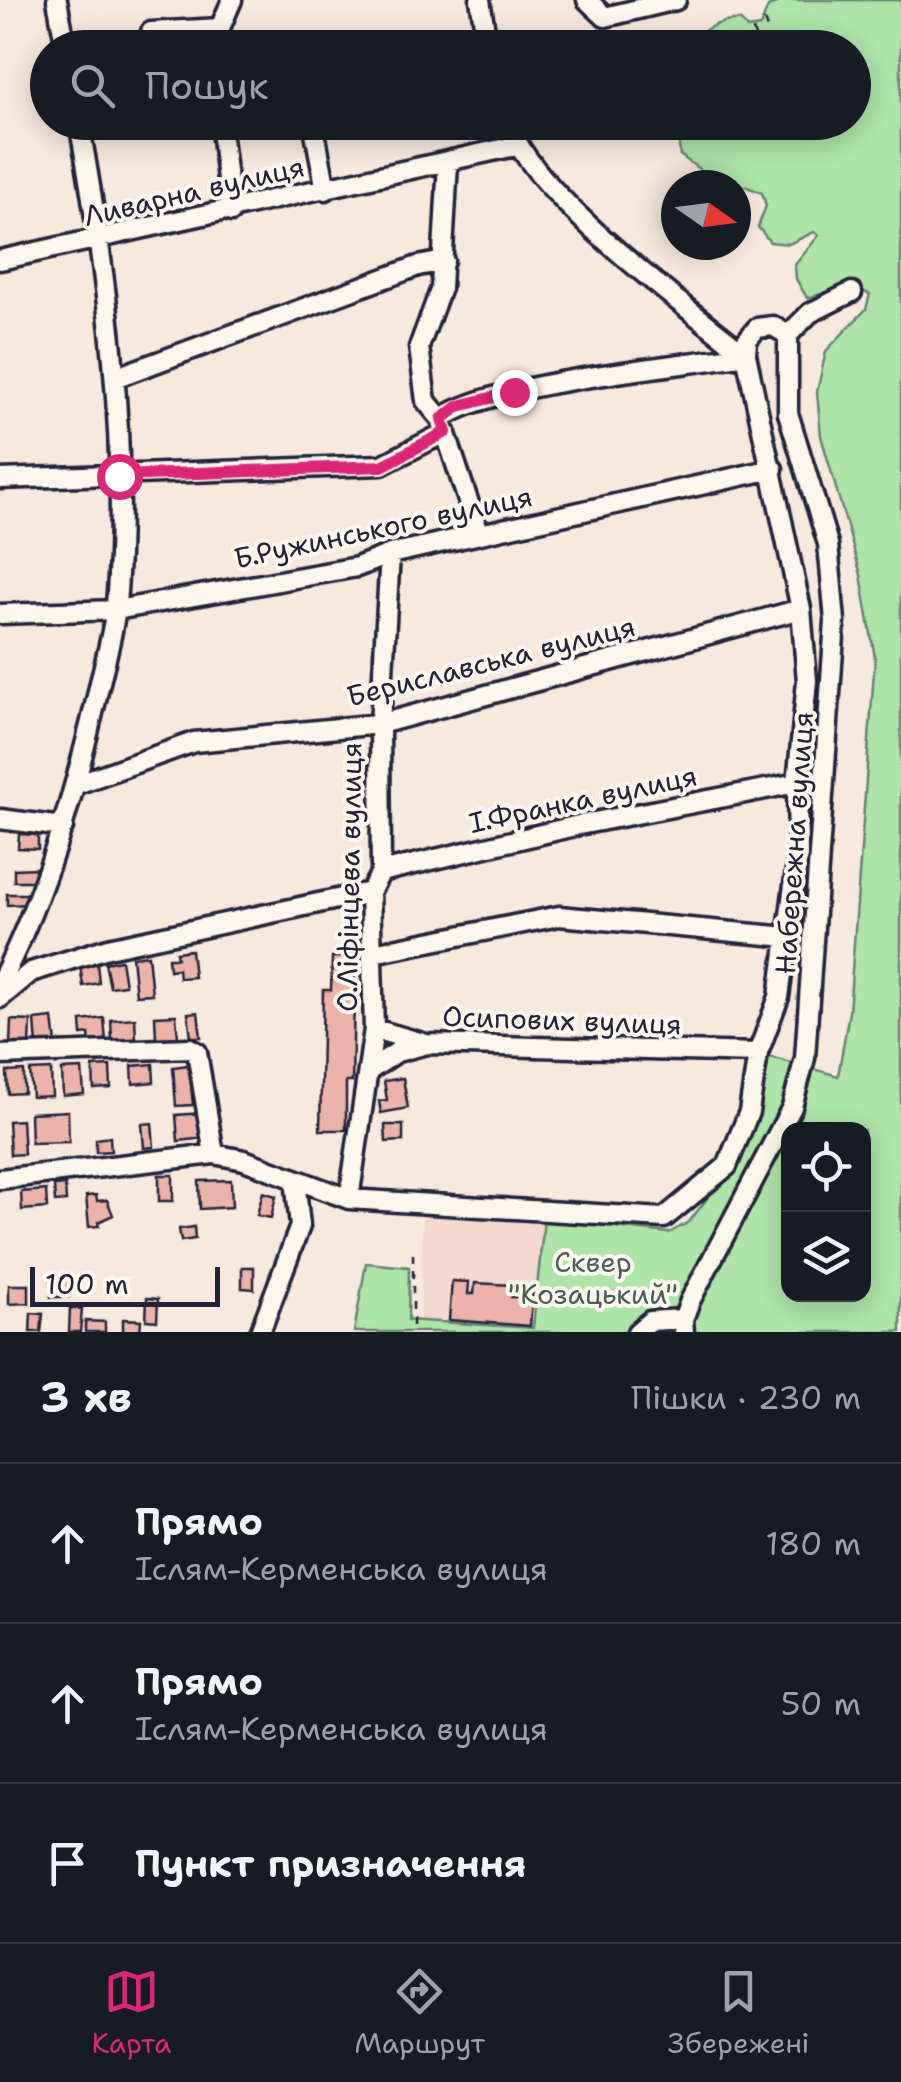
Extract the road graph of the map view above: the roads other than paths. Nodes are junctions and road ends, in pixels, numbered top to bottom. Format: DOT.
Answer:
graph roads {
  1 [pos="57,0"];
  2 [pos="232,0"];
  3 [pos="480,0"];
  4 [pos="587,0"];
  5 [pos="676,0"];
  6 [pos="220,28"];
  7 [pos="63,30"];
  8 [pos="185,30"];
  9 [pos="485,30"];
  10 [pos="82,140"];
  11 [pos="222,140"];
  12 [pos="316,140"];
  13 [pos="514,140"];
  14 [pos="516,146"];
  15 [pos="448,162"];
  16 [pos="326,190"];
  17 [pos="231,212"];
  18 [pos="100,241"];
  19 [pos="28,255"];
  20 [pos="0,260"];
  21 [pos="444,261"];
  22 [pos="0,274"];
  23 [pos="852,292"];
  24 [pos="788,335"];
  25 [pos="746,355"];
  26 [pos="117,377"];
  27 [pos="444,426"];
  28 [pos="773,469"];
  29 [pos="119,476"];
  30 [pos="0,479"];
  31 [pos="479,534"];
  32 [pos="390,554"];
  33 [pos="357,567"];
  34 [pos="388,592"];
  35 [pos="801,608"];
  36 [pos="116,610"];
  37 [pos="0,614"];
  38 [pos="380,724"];
  39 [pos="797,783"];
  40 [pos="77,784"];
  41 [pos="0,819"];
  42 [pos="63,827"];
  43 [pos="381,872"];
  44 [pos="370,892"];
  45 [pos="788,937"];
  46 [pos="373,953"];
  47 [pos="0,983"];
  48 [pos="0,998"];
  49 [pos="374,1029"];
  50 [pos="426,1044"];
  51 [pos="758,1053"];
  52 [pos="0,1054"];
  53 [pos="370,1070"];
  54 [pos="214,1154"];
  55 [pos="0,1179"];
  56 [pos="294,1179"];
  57 [pos="349,1198"];
  58 [pos="684,1325"];
  59 [pos="260,1332"];
  60 [pos="637,1332"];
  1 -- 7 [label="street"];
  2 -- 6 [label="street"];
  3 -- 9 [label="street"];
  4 -- 5 [label="street"];
  6 -- 8 [label="street"];
  10 -- 18 [label="street"];
  11 -- 17 [label="street"];
  12 -- 16 [label="street"];
  13 -- 14 [label="street"];
  14 -- 15 [label="street, Ливарна вулиця"];
  14 -- 25 [label="street"];
  15 -- 16 [label="street, Ливарна вулиця"];
  15 -- 21 [label="street"];
  16 -- 17 [label="street, Ливарна вулиця"];
  17 -- 18 [label="street, Ливарна вулиця"];
  18 -- 19 [label="street, Ливарна вулиця"];
  18 -- 26 [label="street"];
  19 -- 20 [label="street, Ливарна вулиця"];
  19 -- 22 [label="street"];
  21 -- 26 [label="street"];
  21 -- 27 [label="street"];
  23 -- 24 [label="street"];
  24 -- 25 [label="street"];
  24 -- 58 [label="street, Набережна вулиця"];
  25 -- 27 [label="street"];
  25 -- 28 [label="street"];
  26 -- 29 [label="street"];
  27 -- 29 [label="street"];
  27 -- 31 [label="street"];
  28 -- 31 [label="street, Б.Ружинського вулиця"];
  28 -- 35 [label="street"];
  29 -- 30 [label="street"];
  29 -- 36 [label="street"];
  31 -- 32 [label="street, Б.Ружинського вулиця"];
  32 -- 33 [label="street, Б.Ружинського вулиця"];
  32 -- 34 [label="street, О.Ліфінцева вулиця"];
  33 -- 34 [label="street"];
  33 -- 36 [label="street, Б.Ружинського вулиця"];
  34 -- 38 [label="street, О.Ліфінцева вулиця"];
  35 -- 38 [label="street, Бериславська вулиця"];
  35 -- 39 [label="street"];
  36 -- 37 [label="street, Б.Ружинського вулиця"];
  36 -- 40 [label="street"];
  38 -- 40 [label="street, Бериславська вулиця"];
  38 -- 43 [label="street, О.Ліфінцева вулиця"];
  39 -- 43 [label="street, І.Франка вулиця"];
  39 -- 45 [label="street"];
  40 -- 42 [label="street"];
  41 -- 42 [label="street"];
  42 -- 47 [label="street"];
  43 -- 44 [label="street, О.Ліфінцева вулиця"];
  44 -- 46 [label="street, О.Ліфінцева вулиця"];
  44 -- 48 [label="street"];
  45 -- 46 [label="street"];
  45 -- 51 [label="street"];
  46 -- 49 [label="street, О.Ліфінцева вулиця"];
  49 -- 50 [label="street"];
  49 -- 53 [label="street, О.Ліфінцева вулиця"];
  50 -- 51 [label="street, Осипових вулиця"];
  50 -- 53 [label="street, Осипових вулиця"];
  51 -- 57 [label="street"];
  52 -- 54 [label="street"];
  53 -- 57 [label="street, О.Ліфінцева вулиця"];
  54 -- 55 [label="street"];
  54 -- 56 [label="street"];
  56 -- 57 [label="street"];
  56 -- 59 [label="street"];
  58 -- 60 [label="street"];
}
